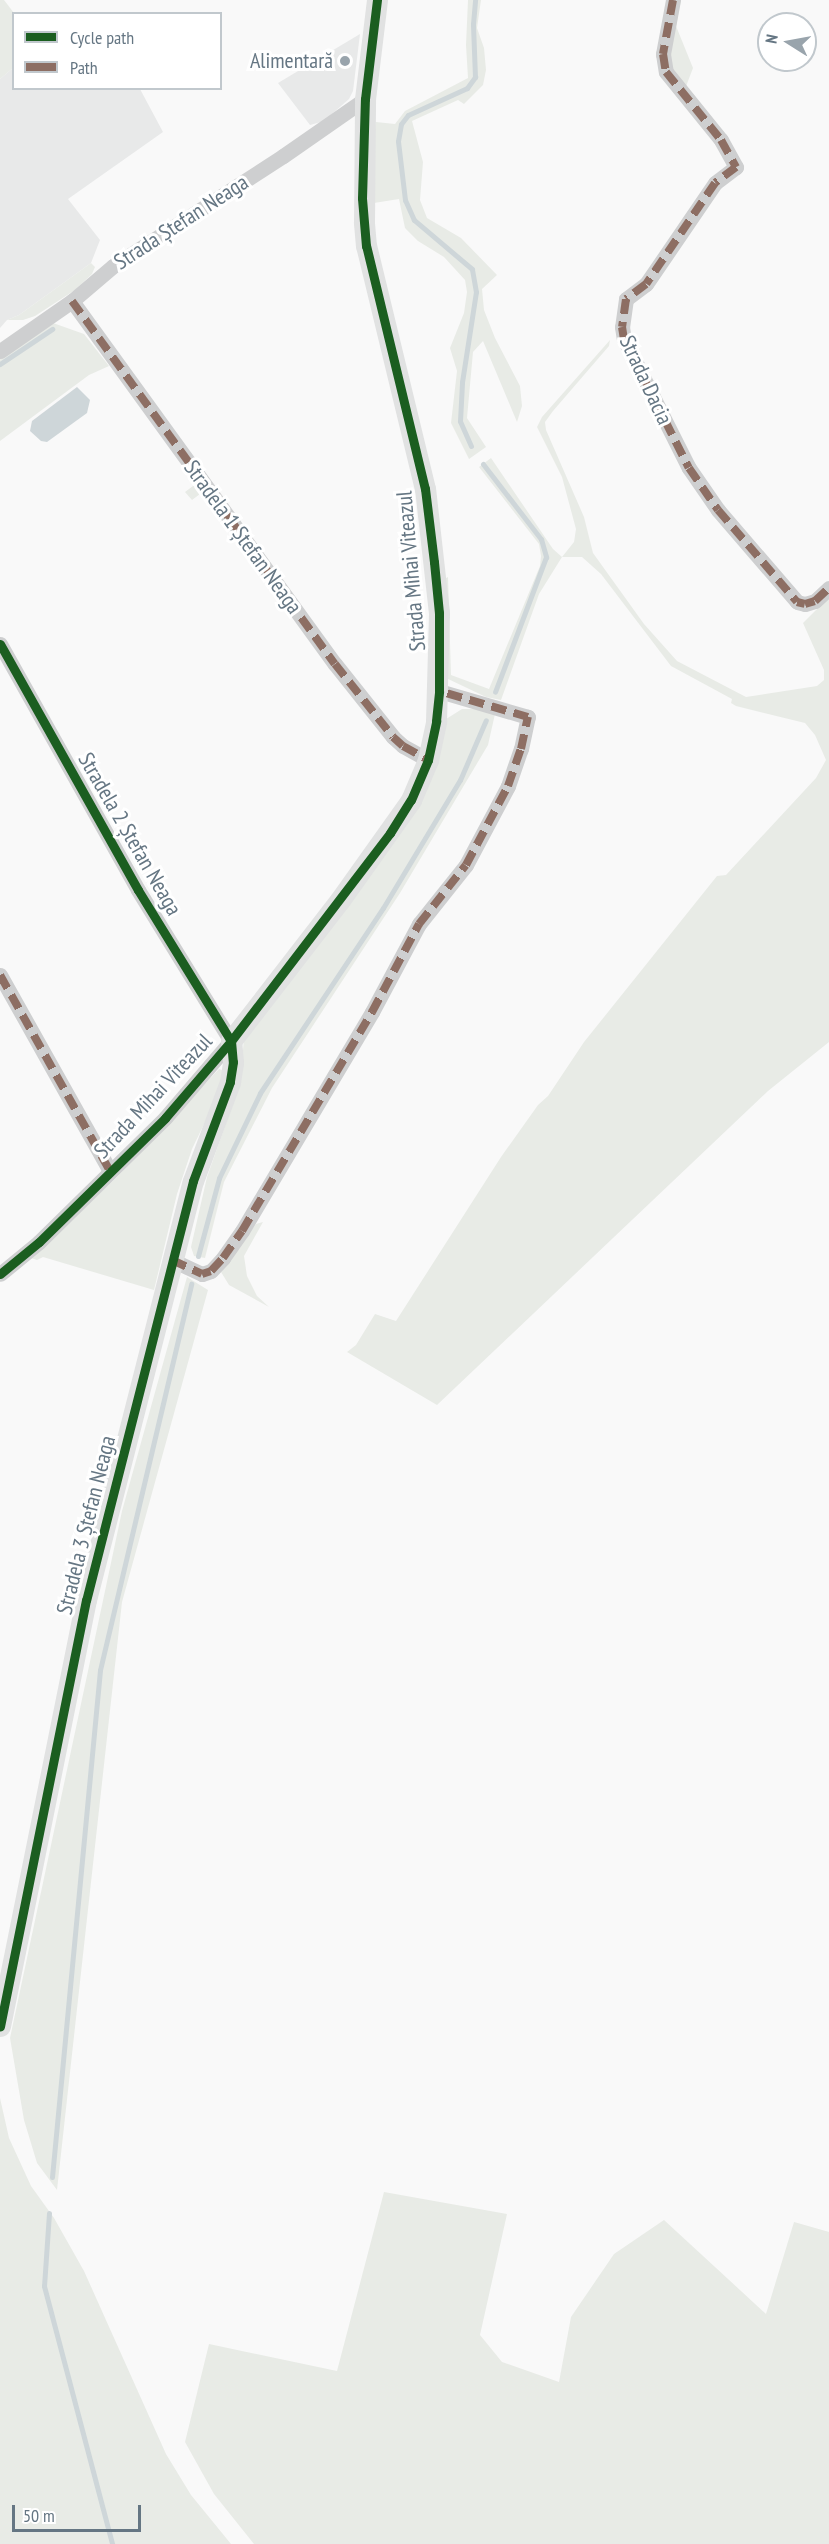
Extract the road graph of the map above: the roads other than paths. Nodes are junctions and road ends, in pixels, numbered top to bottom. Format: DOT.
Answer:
graph roads {
  1 [pos="377,0"];
  2 [pos="673,0"];
  3 [pos="365,99"];
  4 [pos="72,301"];
  5 [pos="0,351"];
  6 [pos="829,588"];
  7 [pos="0,644"];
  8 [pos="439,691"];
  9 [pos="428,760"];
  10 [pos="0,975"];
  11 [pos="231,1041"];
  12 [pos="110,1171"];
  13 [pos="172,1260"];
  14 [pos="0,1274"];
  15 [pos="0,2026"];
  1 -- 3 [label="street, Strada Mihai Viteazul"];
  2 -- 6 [label="street, Strada Dacia"];
  3 -- 4 [label="street, Strada Ștefan Neaga"];
  3 -- 8 [label="street, Strada Mihai Viteazul"];
  4 -- 5 [label="street, Strada Ștefan Neaga"];
  4 -- 9 [label="street, Stradela 1 Ștefan Neaga"];
  7 -- 11 [label="street, Stradela 2 Ștefan Neaga"];
  8 -- 9 [label="street, Strada Mihai Viteazul"];
  8 -- 13 [label="street"];
  9 -- 11 [label="street, Strada Mihai Viteazul"];
  10 -- 12 [label="street"];
  11 -- 12 [label="street, Strada Mihai Viteazul"];
  11 -- 13 [label="street, Stradela 3 Ștefan Neaga"];
  12 -- 14 [label="street, Strada Mihai Viteazul"];
  13 -- 15 [label="street, Stradela 3 Ștefan Neaga"];
}
